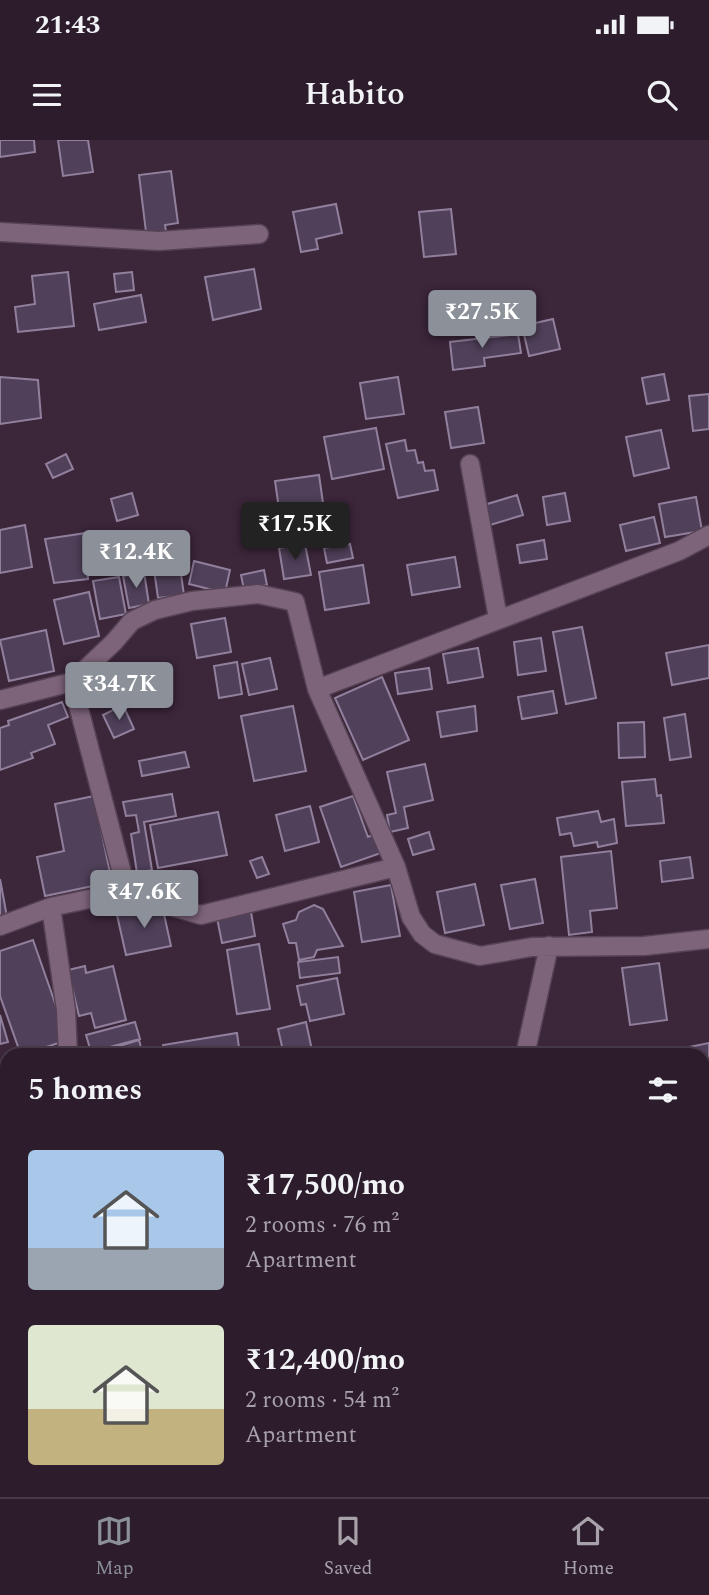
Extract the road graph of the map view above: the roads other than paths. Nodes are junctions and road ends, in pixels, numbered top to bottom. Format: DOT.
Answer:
graph roads {
  1 [pos="0,232"];
  2 [pos="259,234"];
  3 [pos="470,464"];
  4 [pos="709,535"];
  5 [pos="498,618"];
  6 [pos="72,682"];
  7 [pos="317,689"];
  8 [pos="0,700"];
  9 [pos="396,867"];
  10 [pos="127,892"];
  11 [pos="51,907"];
  12 [pos="0,926"];
  13 [pos="709,940"];
  14 [pos="549,946"];
  15 [pos="68,1048"];
  16 [pos="527,1048"];
  1 -- 2 [label="street"];
  3 -- 5 [label="street"];
  4 -- 5 [label="street"];
  5 -- 7 [label="street"];
  6 -- 7 [label="street"];
  6 -- 8 [label="street"];
  6 -- 10 [label="street"];
  7 -- 9 [label="street"];
  9 -- 10 [label="street"];
  9 -- 14 [label="street"];
  10 -- 11 [label="street"];
  11 -- 12 [label="street"];
  11 -- 15 [label="street"];
  13 -- 14 [label="street"];
  14 -- 16 [label="street"];
}
